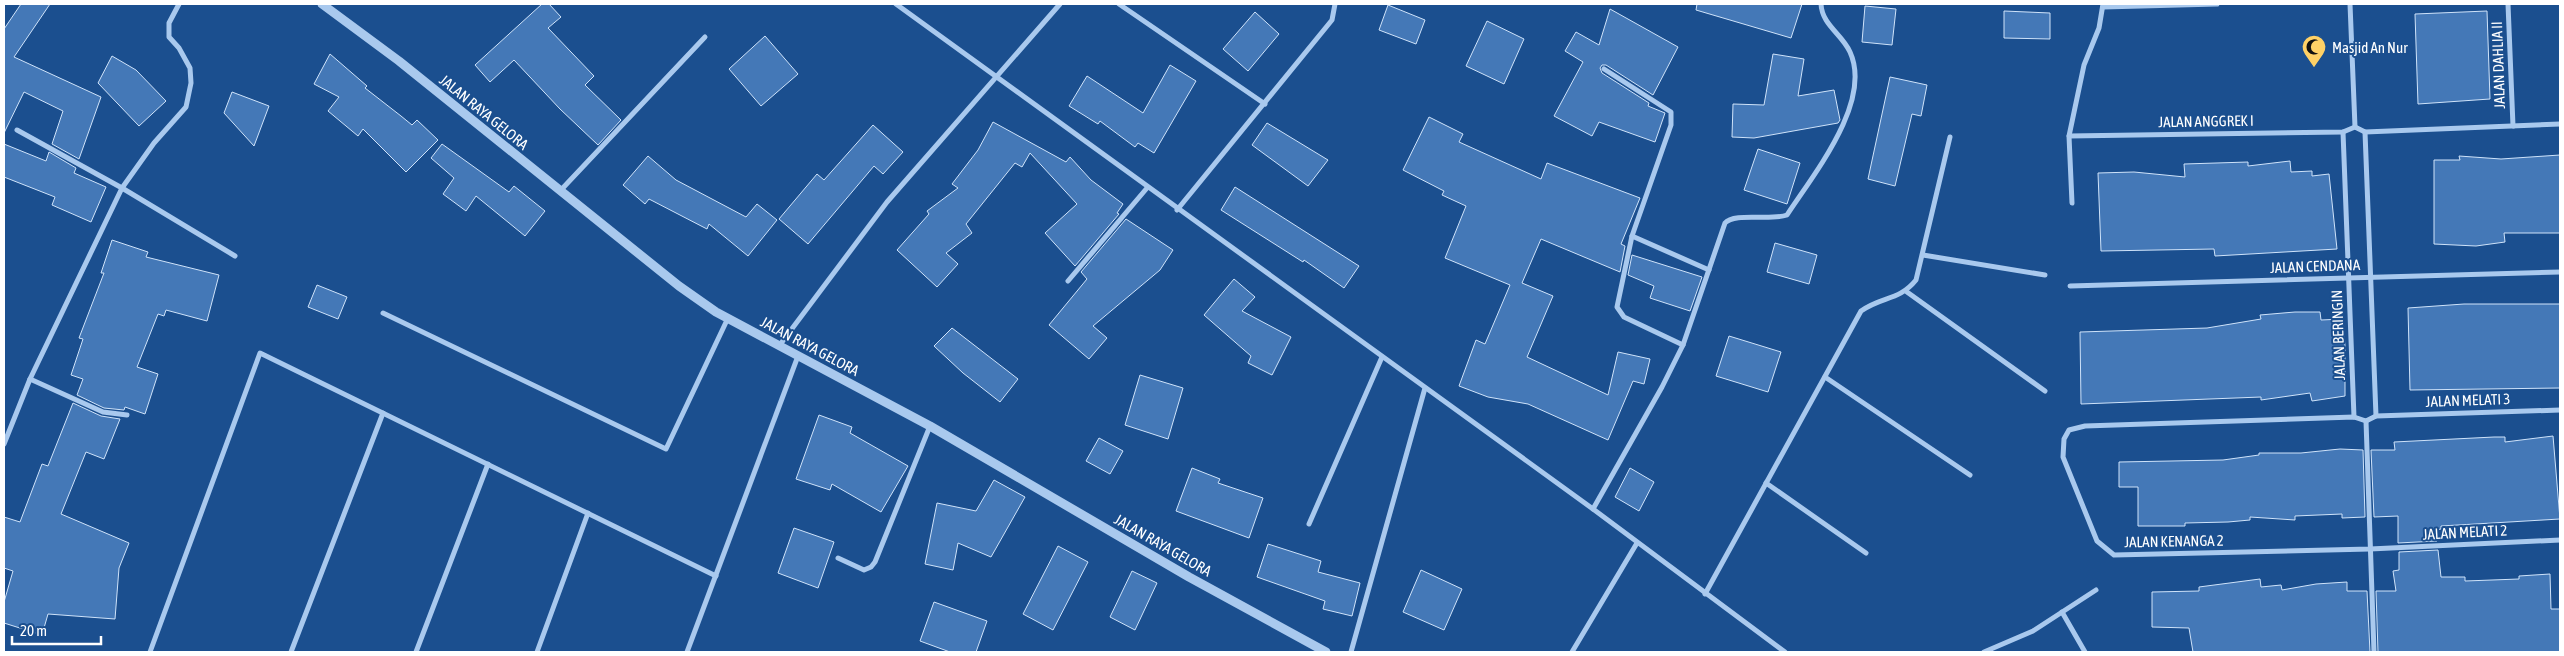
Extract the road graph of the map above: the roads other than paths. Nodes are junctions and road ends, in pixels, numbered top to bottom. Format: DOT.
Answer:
graph roads {
  1 [pos="179,4"];
  2 [pos="322,4"];
  3 [pos="896,4"];
  4 [pos="1060,4"];
  5 [pos="1119,4"];
  6 [pos="1335,4"];
  7 [pos="1821,4"];
  8 [pos="2217,4"];
  9 [pos="2350,4"];
  10 [pos="2508,4"];
  11 [pos="2103,5"];
  12 [pos="705,37"];
  13 [pos="1604,69"];
  14 [pos="997,75"];
  15 [pos="1266,104"];
  16 [pos="2560,124"];
  17 [pos="2513,126"];
  18 [pos="2355,127"];
  19 [pos="16,130"];
  20 [pos="2343,132"];
  21 [pos="2365,132"];
  22 [pos="2069,136"];
  23 [pos="1950,137"];
  24 [pos="122,188"];
  25 [pos="1147,188"];
  26 [pos="560,191"];
  27 [pos="2072,203"];
  28 [pos="1178,210"];
  29 [pos="1632,236"];
  30 [pos="1923,255"];
  31 [pos="235,256"];
  32 [pos="1709,270"];
  33 [pos="2560,272"];
  34 [pos="2044,276"];
  35 [pos="2371,277"];
  36 [pos="2349,278"];
  37 [pos="1068,281"];
  38 [pos="2070,286"];
  39 [pos="1907,292"];
  40 [pos="383,313"];
  41 [pos="728,318"];
  42 [pos="1683,344"];
  43 [pos="780,346"];
  44 [pos="798,356"];
  45 [pos="1382,358"];
  46 [pos="1825,377"];
  47 [pos="30,379"];
  48 [pos="1424,388"];
  49 [pos="2045,391"];
  50 [pos="2560,410"];
  51 [pos="382,413"];
  52 [pos="126,415"];
  53 [pos="2376,416"];
  54 [pos="2354,417"];
  55 [pos="2366,421"];
  56 [pos="930,426"];
  57 [pos="4,444"];
  58 [pos="488,464"];
  59 [pos="1970,475"];
  60 [pos="1766,484"];
  61 [pos="1593,509"];
  62 [pos="588,513"];
  63 [pos="1309,524"];
  64 [pos="2560,540"];
  65 [pos="1637,543"];
  66 [pos="2370,549"];
  67 [pos="1866,553"];
  68 [pos="838,558"];
  69 [pos="716,576"];
  70 [pos="2096,590"];
  71 [pos="1705,594"];
  72 [pos="2062,612"];
  73 [pos="150,652"];
  74 [pos="291,652"];
  75 [pos="416,652"];
  76 [pos="536,652"];
  77 [pos="687,652"];
  78 [pos="1326,652"];
  79 [pos="1351,652"];
  80 [pos="1572,652"];
  81 [pos="1785,652"];
  82 [pos="1984,652"];
  83 [pos="2085,652"];
  84 [pos="2374,652"];
  1 -- 24 [label="street"];
  2 -- 26 [label="street, JALAN RAYA GELORA"];
  3 -- 14 [label="street"];
  4 -- 14 [label="street"];
  5 -- 15 [label="street"];
  6 -- 15 [label="street"];
  7 -- 32 [label="street"];
  8 -- 11 [label="street"];
  9 -- 18 [label="street"];
  10 -- 17 [label="street, JALAN DAHLIA II"];
  11 -- 22 [label="street"];
  12 -- 26 [label="street"];
  13 -- 29 [label="street"];
  14 -- 25 [label="street"];
  14 -- 43 [label="street"];
  15 -- 28 [label="street"];
  16 -- 17 [label="street"];
  17 -- 21 [label="street"];
  18 -- 20 [label="street"];
  18 -- 21 [label="street"];
  19 -- 24 [label="street"];
  20 -- 22 [label="street, JALAN ANGGREK I"];
  20 -- 36 [label="street, JALAN BERINGIN"];
  21 -- 35 [label="street"];
  22 -- 27 [label="street"];
  23 -- 30 [label="street"];
  24 -- 31 [label="street"];
  24 -- 47 [label="street"];
  25 -- 28 [label="street"];
  25 -- 37 [label="street"];
  26 -- 41 [label="street, JALAN RAYA GELORA"];
  28 -- 45 [label="street"];
  29 -- 32 [label="street"];
  29 -- 42 [label="street"];
  30 -- 34 [label="street"];
  30 -- 39 [label="street"];
  32 -- 42 [label="street"];
  33 -- 35 [label="street, JALAN CENDANA"];
  35 -- 36 [label="street, JALAN CENDANA"];
  35 -- 53 [label="street"];
  36 -- 38 [label="street, JALAN CENDANA"];
  36 -- 54 [label="street, JALAN BERINGIN"];
  39 -- 46 [label="street"];
  39 -- 49 [label="street"];
  40 -- 41 [label="street"];
  41 -- 43 [label="street, JALAN RAYA GELORA"];
  42 -- 61 [label="street"];
  43 -- 44 [label="street, JALAN RAYA GELORA"];
  44 -- 56 [label="street, JALAN RAYA GELORA"];
  44 -- 69 [label="street"];
  45 -- 48 [label="street"];
  45 -- 63 [label="street"];
  46 -- 59 [label="street"];
  46 -- 60 [label="street"];
  47 -- 52 [label="street"];
  47 -- 57 [label="street"];
  48 -- 61 [label="street"];
  48 -- 79 [label="street"];
  50 -- 53 [label="street, JALAN MELATI 3"];
  51 -- 58 [label="street"];
  51 -- 73 [label="street"];
  51 -- 74 [label="street"];
  53 -- 55 [label="street"];
  54 -- 55 [label="street"];
  54 -- 66 [label="street, JALAN KENANGA 2"];
  55 -- 66 [label="street"];
  56 -- 68 [label="street"];
  56 -- 78 [label="street, JALAN RAYA GELORA"];
  58 -- 62 [label="street"];
  58 -- 75 [label="street"];
  60 -- 67 [label="street"];
  60 -- 71 [label="street"];
  61 -- 65 [label="street"];
  62 -- 69 [label="street"];
  62 -- 76 [label="street"];
  64 -- 66 [label="street, JALAN MELATI 2"];
  65 -- 71 [label="street"];
  65 -- 80 [label="street"];
  66 -- 84 [label="street"];
  69 -- 77 [label="street"];
  70 -- 72 [label="street"];
  71 -- 81 [label="street"];
  72 -- 82 [label="street"];
  72 -- 83 [label="street"];
}
